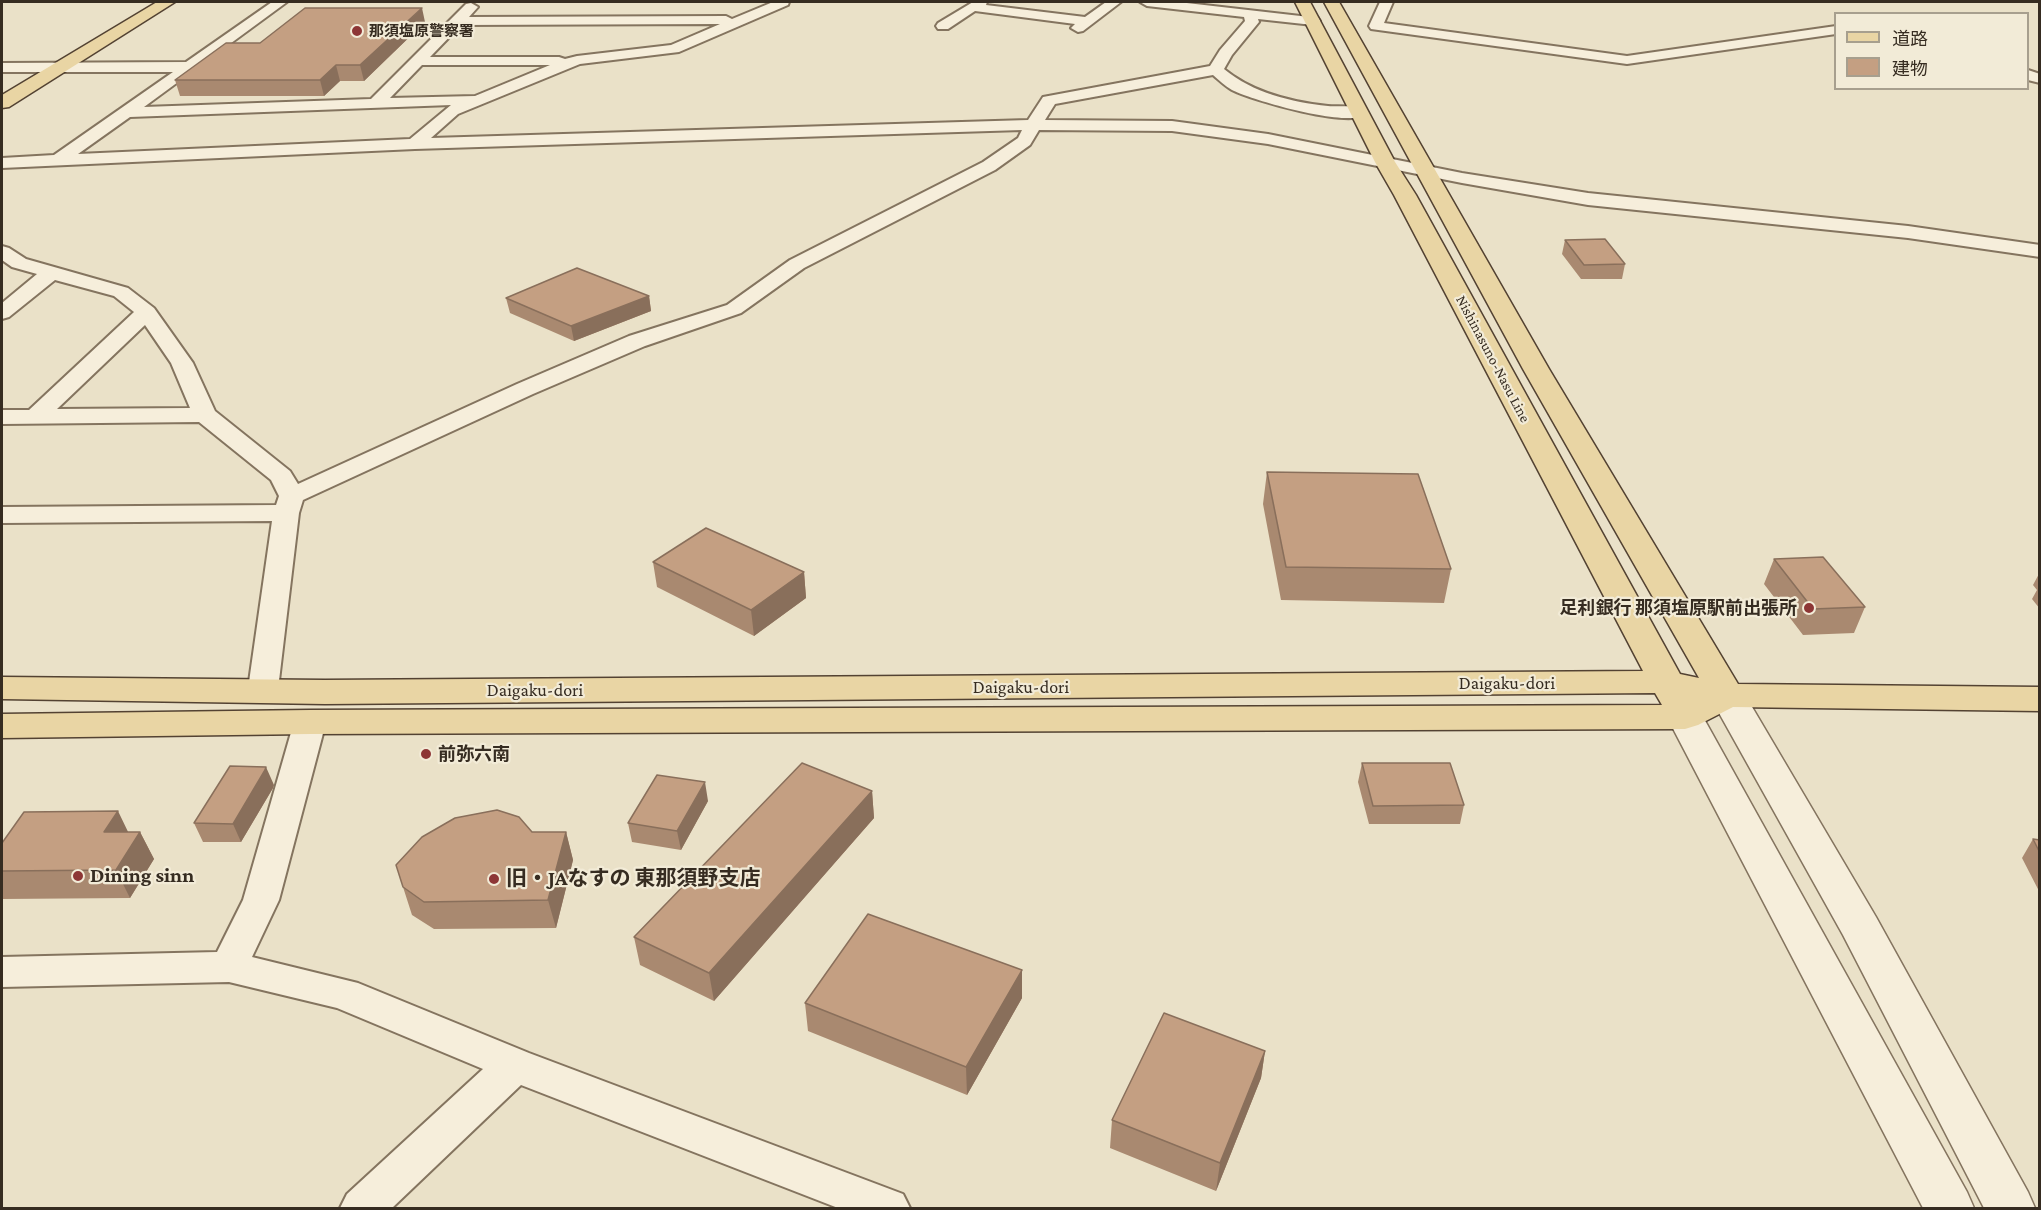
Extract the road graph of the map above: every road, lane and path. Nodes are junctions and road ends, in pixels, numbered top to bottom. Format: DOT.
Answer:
graph roads {
  1 [pos="146,2"];
  2 [pos="167,2"];
  3 [pos="280,2"];
  4 [pos="476,2"];
  5 [pos="783,2"];
  6 [pos="1114,2"];
  7 [pos="1147,2"];
  8 [pos="1332,2"];
  9 [pos="1386,2"];
  10 [pos="976,4"];
  11 [pos="1307,11"];
  12 [pos="1251,15"];
  13 [pos="740,20"];
  14 [pos="457,21"];
  15 [pos="942,26"];
  16 [pos="1834,30"];
  17 [pos="577,60"];
  18 [pos="418,61"];
  19 [pos="2,67"];
  20 [pos="41,67"];
  21 [pos="60,67"];
  22 [pos="189,67"];
  23 [pos="1216,70"];
  24 [pos="2,91"];
  25 [pos="474,100"];
  26 [pos="2,103"];
  27 [pos="375,104"];
  28 [pos="127,112"];
  29 [pos="1360,113"];
  30 [pos="1034,125"];
  31 [pos="415,144"];
  32 [pos="59,160"];
  33 [pos="1385,162"];
  34 [pos="5,166"];
  35 [pos="1426,170"];
  36 [pos="2040,251"];
  37 [pos="2,252"];
  38 [pos="51,272"];
  39 [pos="147,312"];
  40 [pos="2,313"];
  41 [pos="204,416"];
  42 [pos="2,417"];
  43 [pos="35,417"];
  44 [pos="290,504"];
  45 [pos="2,515"];
  46 [pos="2,688"];
  47 [pos="263,689"];
  48 [pos="1727,694"];
  49 [pos="1676,699"];
  50 [pos="2040,699"];
  51 [pos="310,722"];
  52 [pos="2,726"];
  53 [pos="229,968"];
  54 [pos="2,972"];
  55 [pos="515,1065"];
  56 [pos="362,1209"];
  57 [pos="888,1209"];
  58 [pos="1949,1209"];
  59 [pos="2010,1209"];
  1 -- 20 [label="main road"];
  2 -- 21 [label="main road"];
  3 -- 22 [label="street"];
  4 -- 14 [label="street"];
  5 -- 13 [label="street"];
  6 -- 10 [label="street"];
  7 -- 12 [label="street"];
  8 -- 35 [label="main road, Nishinasuno-Nasu Line"];
  9 -- 16 [label="street"];
  10 -- 15 [label="street"];
  11 -- 12 [label="street"];
  11 -- 29 [label="main road, Nishinasuno-Nasu Line"];
  12 -- 23 [label="street"];
  13 -- 14 [label="street"];
  13 -- 17 [label="street"];
  14 -- 18 [label="street"];
  17 -- 18 [label="street"];
  17 -- 25 [label="street"];
  18 -- 27 [label="street"];
  19 -- 20 [label="street"];
  20 -- 21 [label="street"];
  20 -- 24 [label="main road"];
  21 -- 22 [label="street"];
  21 -- 26 [label="main road"];
  22 -- 28 [label="street"];
  23 -- 29 [label="street"];
  23 -- 30 [label="street"];
  25 -- 27 [label="street"];
  25 -- 31 [label="street"];
  27 -- 28 [label="street"];
  28 -- 32 [label="street"];
  29 -- 33 [label="main road, Nishinasuno-Nasu Line"];
  30 -- 31 [label="street"];
  30 -- 33 [label="street"];
  30 -- 44 [label="street"];
  31 -- 32 [label="street"];
  32 -- 34 [label="street"];
  33 -- 35 [label="street"];
  33 -- 49 [label="main road, Nishinasuno-Nasu Line"];
  35 -- 36 [label="street"];
  35 -- 48 [label="main road, Nishinasuno-Nasu Line"];
  37 -- 38 [label="street"];
  38 -- 39 [label="street"];
  38 -- 40 [label="street"];
  39 -- 41 [label="street"];
  39 -- 43 [label="street"];
  41 -- 43 [label="street"];
  41 -- 44 [label="street"];
  42 -- 43 [label="street"];
  44 -- 45 [label="street"];
  44 -- 47 [label="street"];
  46 -- 47 [label="main road, Daigaku-dori"];
  47 -- 49 [label="main road, Daigaku-dori"];
  48 -- 49 [label="main road"];
  48 -- 50 [label="main road"];
  48 -- 59 [label="street"];
  49 -- 51 [label="main road, Daigaku-dori"];
  49 -- 58 [label="street"];
  51 -- 52 [label="main road, Daigaku-dori"];
  51 -- 53 [label="street"];
  53 -- 54 [label="street"];
  53 -- 55 [label="street"];
  55 -- 56 [label="street"];
  55 -- 57 [label="street"];
}
